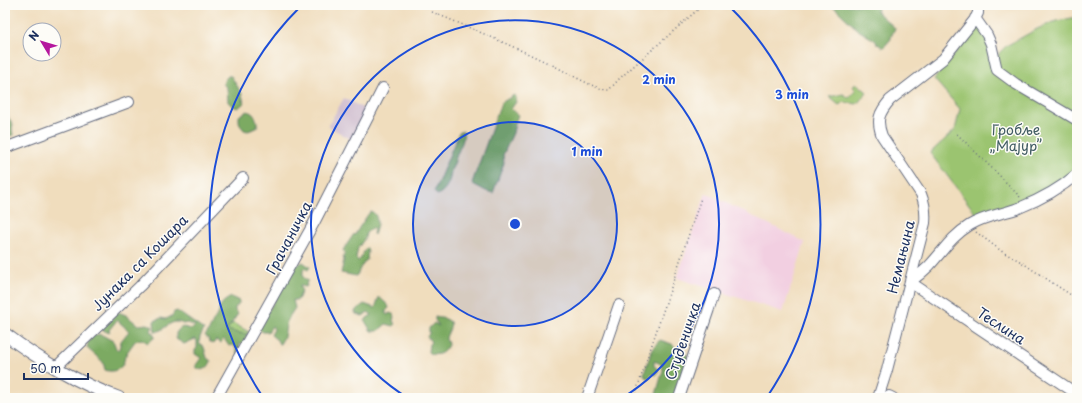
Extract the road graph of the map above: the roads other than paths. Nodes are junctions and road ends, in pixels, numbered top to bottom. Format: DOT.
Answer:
graph roads {
  1 [pos="978,5"];
  2 [pos="975,18"];
  3 [pos="383,88"];
  4 [pos="129,102"];
  5 [pos="1077,120"];
  6 [pos="5,148"];
  7 [pos="1077,174"];
  8 [pos="243,178"];
  9 [pos="910,282"];
  10 [pos="714,294"];
  11 [pos="619,305"];
  12 [pos="5,334"];
  13 [pos="56,367"];
  14 [pos="1077,394"];
  15 [pos="119,398"];
  16 [pos="216,398"];
  17 [pos="587,398"];
  18 [pos="678,398"];
  19 [pos="878,398"];
  20 [pos="881,398"];
  21 [pos="893,398"];
  1 -- 2 [label="street, Немањина"];
  2 -- 5 [label="street"];
  2 -- 9 [label="street, Немањина"];
  3 -- 16 [label="street, Грачаничка"];
  4 -- 6 [label="street"];
  7 -- 9 [label="street"];
  8 -- 13 [label="street, Јунака са Кошара"];
  9 -- 14 [label="street, Теслина"];
  9 -- 19 [label="street, Немањина"];
  10 -- 18 [label="street, Студеничка"];
  11 -- 17 [label="street"];
  12 -- 13 [label="street"];
  13 -- 15 [label="street"];
  20 -- 21 [label="street"];
}
